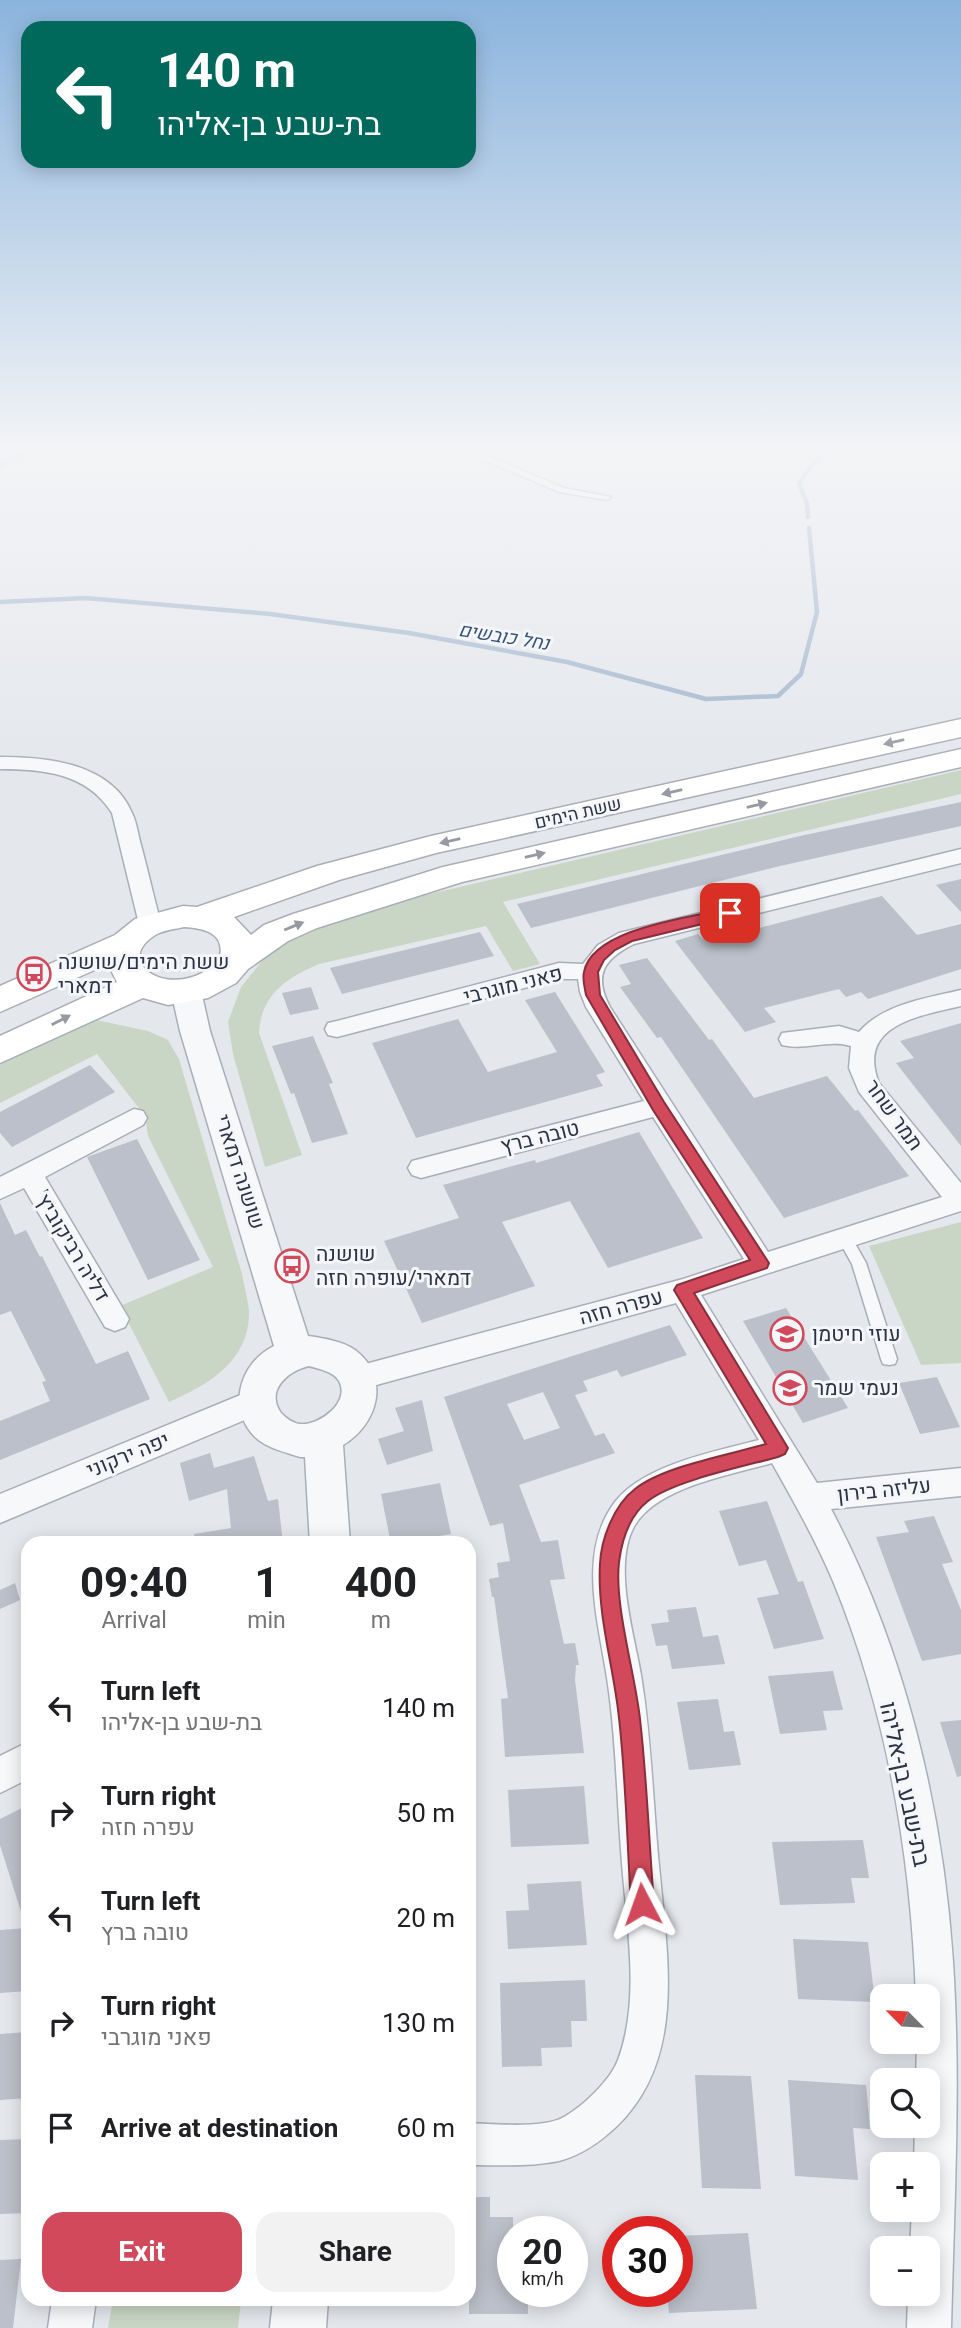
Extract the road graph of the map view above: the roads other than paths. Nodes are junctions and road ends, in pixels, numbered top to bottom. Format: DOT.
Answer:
graph roads {
  1 [pos="961,727"];
  2 [pos="961,758"];
  3 [pos="0,762"];
  4 [pos="961,856"];
  5 [pos="200,917"];
  6 [pos="138,933"];
  7 [pos="236,961"];
  8 [pos="591,972"];
  9 [pos="142,986"];
  10 [pos="186,991"];
  11 [pos="961,998"];
  12 [pos="0,1000"];
  13 [pos="337,1029"];
  14 [pos="791,1039"];
  15 [pos="864,1042"];
  16 [pos="0,1051"];
  17 [pos="659,1106"];
  18 [pos="134,1118"];
  19 [pos="421,1168"];
  20 [pos="29,1174"];
  21 [pos="0,1189"];
  22 [pos="960,1201"];
  23 [pos="844,1237"];
  24 [pos="761,1263"];
  25 [pos="683,1290"];
  26 [pos="115,1319"];
  27 [pos="294,1354"];
  28 [pos="889,1359"];
  29 [pos="358,1378"];
  30 [pos="256,1402"];
  31 [pos="323,1437"];
  32 [pos="778,1448"];
  33 [pos="961,1482"];
  34 [pos="807,1498"];
  35 [pos="0,1509"];
  36 [pos="329,1536"];
  37 [pos="21,1764"];
  38 [pos="0,1775"];
  39 [pos="476,2144"];
  40 [pos="73,2306"];
  41 [pos="300,2306"];
  42 [pos="70,2328"];
  43 [pos="298,2328"];
  44 [pos="929,2328"];
  1 -- 5 [label="main road, ששת הימים, one-way"];
  7 -- 2 [label="main road, ששת הימים, one-way"];
  3 -- 6 [label="street"];
  4 -- 8 [label="street, פאני מוגרבי"];
  5 -- 6 [label="main road"];
  5 -- 7 [label="main road"];
  6 -- 9 [label="main road"];
  6 -- 12 [label="main road"];
  7 -- 10 [label="main road"];
  8 -- 13 [label="street, פאני מוגרבי"];
  8 -- 17 [label="street"];
  9 -- 10 [label="main road"];
  16 -- 9 [label="main road, one-way"];
  10 -- 27 [label="street, שושנה דמארי"];
  11 -- 15 [label="street"];
  14 -- 15 [label="street"];
  15 -- 22 [label="street, תמר שחר"];
  17 -- 19 [label="street, טובה ברץ"];
  17 -- 24 [label="street"];
  18 -- 20 [label="street, 'דליה רביקוביץ"];
  20 -- 21 [label="street, 'דליה רביקוביץ"];
  20 -- 26 [label="street, 'דליה רביקוביץ"];
  22 -- 23 [label="street, עפרה חזה"];
  23 -- 24 [label="street, עפרה חזה"];
  23 -- 28 [label="lane"];
  24 -- 25 [label="street, עפרה חזה"];
  25 -- 29 [label="street, עפרה חזה"];
  25 -- 32 [label="street, בת-שבע בן-אליהו"];
  27 -- 29 [label="street"];
  27 -- 30 [label="street"];
  29 -- 31 [label="street"];
  30 -- 31 [label="street"];
  30 -- 35 [label="street, יפה ירקוני"];
  31 -- 36 [label="street"];
  32 -- 34 [label="street, בת-שבע בן-אליהו"];
  32 -- 39 [label="street"];
  33 -- 34 [label="street, עליזה בירון"];
  34 -- 44 [label="street, בת-שבע בן-אליהו"];
  37 -- 38 [label="street"];
  40 -- 42 [label="street"];
  41 -- 43 [label="street"];
}
